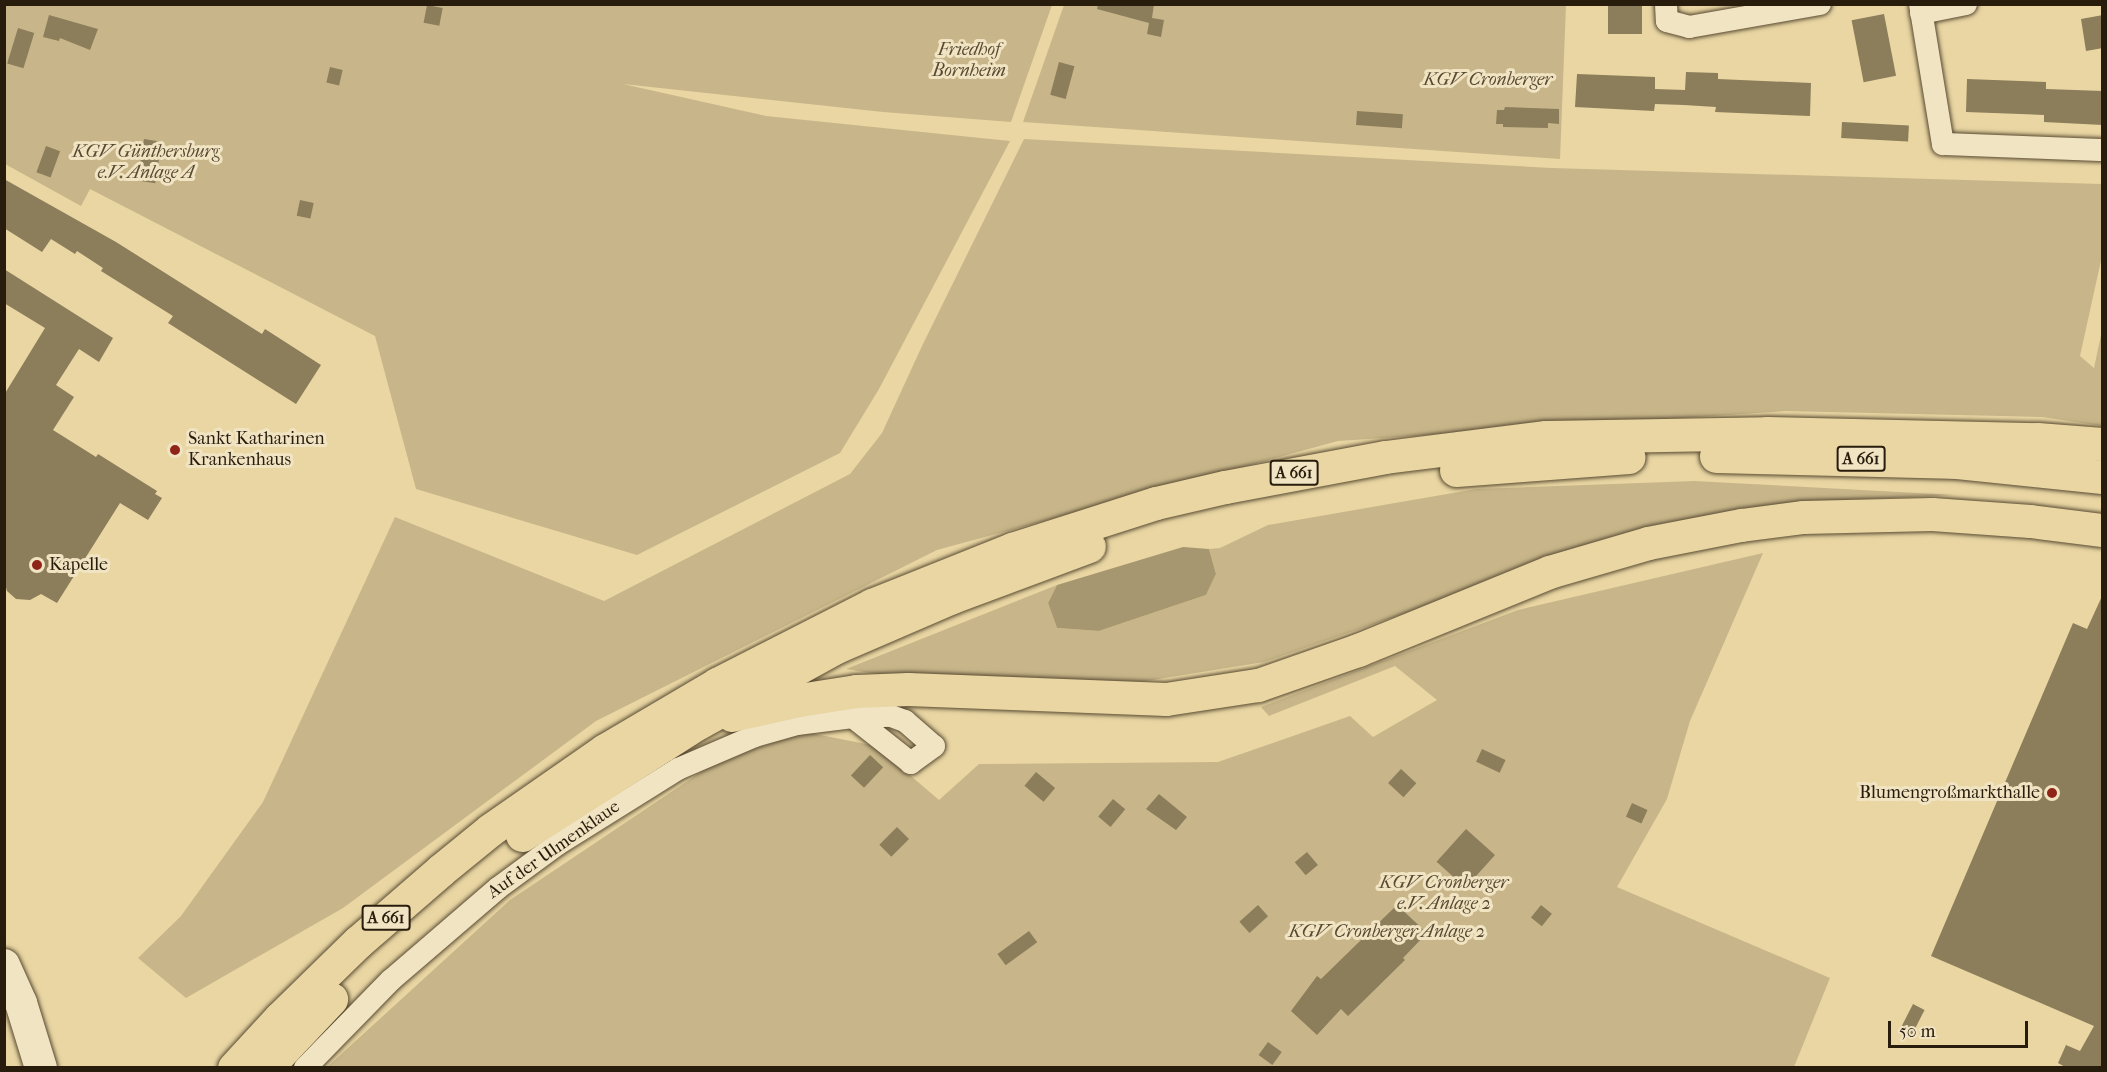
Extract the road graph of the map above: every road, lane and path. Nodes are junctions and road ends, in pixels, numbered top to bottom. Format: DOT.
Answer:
graph roads {
  1 [pos="1666,4"];
  2 [pos="1820,4"];
  3 [pos="1966,4"];
  4 [pos="1920,9"];
  5 [pos="2103,150"];
  6 [pos="2103,444"];
  7 [pos="2103,477"];
  8 [pos="2103,530"];
  9 [pos="853,717"];
  10 [pos="698,723"];
  11 [pos="4,965"];
  12 [pos="41,1068"];
  13 [pos="234,1068"];
  14 [pos="266,1068"];
  15 [pos="305,1068"];
  1 -- 2 [label="street"];
  3 -- 4 [label="street"];
  4 -- 5 [label="street"];
  6 -- 13 [label="highway, A 661"];
  7 -- 10 [label="highway, A 661"];
  8 -- 10 [label="highway"];
  9 -- 15 [label="street, Auf der Ulmenklaue"];
  10 -- 14 [label="highway, A 661"];
  11 -- 12 [label="main road"];
}
